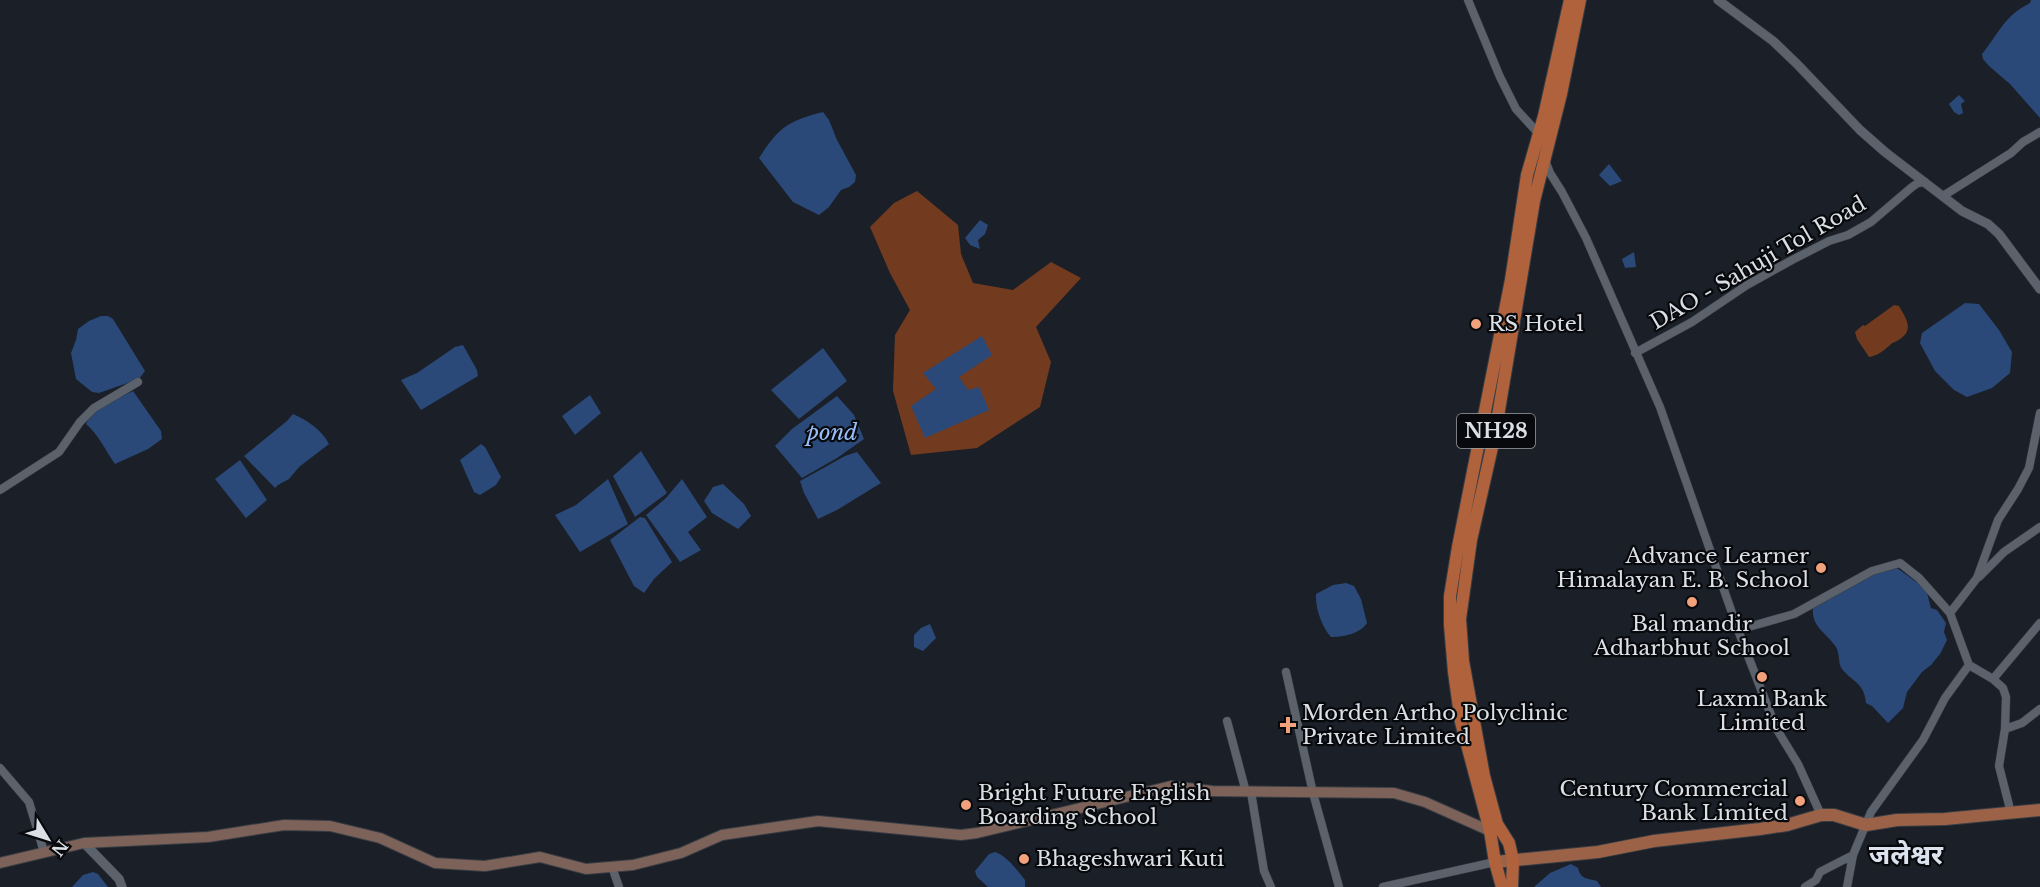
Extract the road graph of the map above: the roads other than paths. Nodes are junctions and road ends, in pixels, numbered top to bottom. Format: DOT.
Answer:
graph roads {
  1 [pos="1467,0"];
  2 [pos="1570,0"];
  3 [pos="1580,0"];
  4 [pos="1718,0"];
  5 [pos="2040,132"];
  6 [pos="1538,133"];
  7 [pos="1532,156"];
  8 [pos="1545,160"];
  9 [pos="1545,175"];
  10 [pos="1527,176"];
  11 [pos="1925,182"];
  12 [pos="1943,196"];
  13 [pos="2040,289"];
  14 [pos="1635,353"];
  15 [pos="138,382"];
  16 [pos="2040,413"];
  17 [pos="0,490"];
  18 [pos="2040,527"];
  19 [pos="1977,578"];
  20 [pos="1950,613"];
  21 [pos="2040,623"];
  22 [pos="1738,630"];
  23 [pos="1969,665"];
  24 [pos="1286,672"];
  25 [pos="1993,679"];
  26 [pos="2040,709"];
  27 [pos="1227,721"];
  28 [pos="2005,729"];
  29 [pos="0,768"];
  30 [pos="1249,792"];
  31 [pos="1313,793"];
  32 [pos="2040,810"];
  33 [pos="2011,813"];
  34 [pos="1821,815"];
  35 [pos="1866,825"];
  36 [pos="1490,831"];
  37 [pos="84,843"];
  38 [pos="45,852"];
  39 [pos="1853,855"];
  40 [pos="1513,860"];
  41 [pos="0,862"];
  42 [pos="1495,862"];
  43 [pos="612,867"];
  44 [pos="1403,884"];
  45 [pos="123,887"];
  46 [pos="619,887"];
  47 [pos="1271,887"];
  48 [pos="1339,887"];
  49 [pos="1383,887"];
  50 [pos="1502,887"];
  51 [pos="1512,887"];
  52 [pos="1805,887"];
  53 [pos="1847,887"];
  1 -- 6 [label="street"];
  2 -- 6 [label="highway, NH28"];
  3 -- 8 [label="highway, NH28"];
  4 -- 11 [label="street"];
  5 -- 12 [label="street"];
  6 -- 7 [label="highway, NH28"];
  7 -- 8 [label="street"];
  7 -- 10 [label="highway, NH28"];
  8 -- 9 [label="highway, NH28"];
  9 -- 10 [label="street"];
  9 -- 14 [label="street"];
  9 -- 40 [label="highway, NH28"];
  10 -- 36 [label="highway, NH28"];
  11 -- 12 [label="street"];
  11 -- 14 [label="street, DAO - Sahuji Tol Road"];
  12 -- 13 [label="street"];
  14 -- 22 [label="street"];
  15 -- 17 [label="street"];
  16 -- 19 [label="street"];
  18 -- 19 [label="street"];
  19 -- 20 [label="street"];
  20 -- 22 [label="street"];
  20 -- 23 [label="street"];
  21 -- 25 [label="street"];
  22 -- 34 [label="street"];
  23 -- 25 [label="street"];
  23 -- 35 [label="street"];
  24 -- 31 [label="street"];
  25 -- 28 [label="street"];
  26 -- 28 [label="street"];
  27 -- 30 [label="street"];
  28 -- 33 [label="street"];
  29 -- 38 [label="street"];
  30 -- 31 [label="main road"];
  30 -- 43 [label="main road"];
  30 -- 47 [label="street"];
  31 -- 36 [label="main road"];
  31 -- 48 [label="street"];
  32 -- 33 [label="main road"];
  33 -- 35 [label="main road"];
  34 -- 35 [label="main road"];
  34 -- 40 [label="main road"];
  35 -- 39 [label="street"];
  36 -- 42 [label="highway, NH28"];
  37 -- 38 [label="main road"];
  37 -- 43 [label="main road"];
  37 -- 45 [label="street"];
  38 -- 41 [label="main road"];
  39 -- 52 [label="street"];
  39 -- 53 [label="street"];
  40 -- 42 [label="main road"];
  40 -- 51 [label="highway"];
  42 -- 44 [label="street"];
  42 -- 50 [label="highway"];
  43 -- 46 [label="street"];
  44 -- 49 [label="street"];
}
